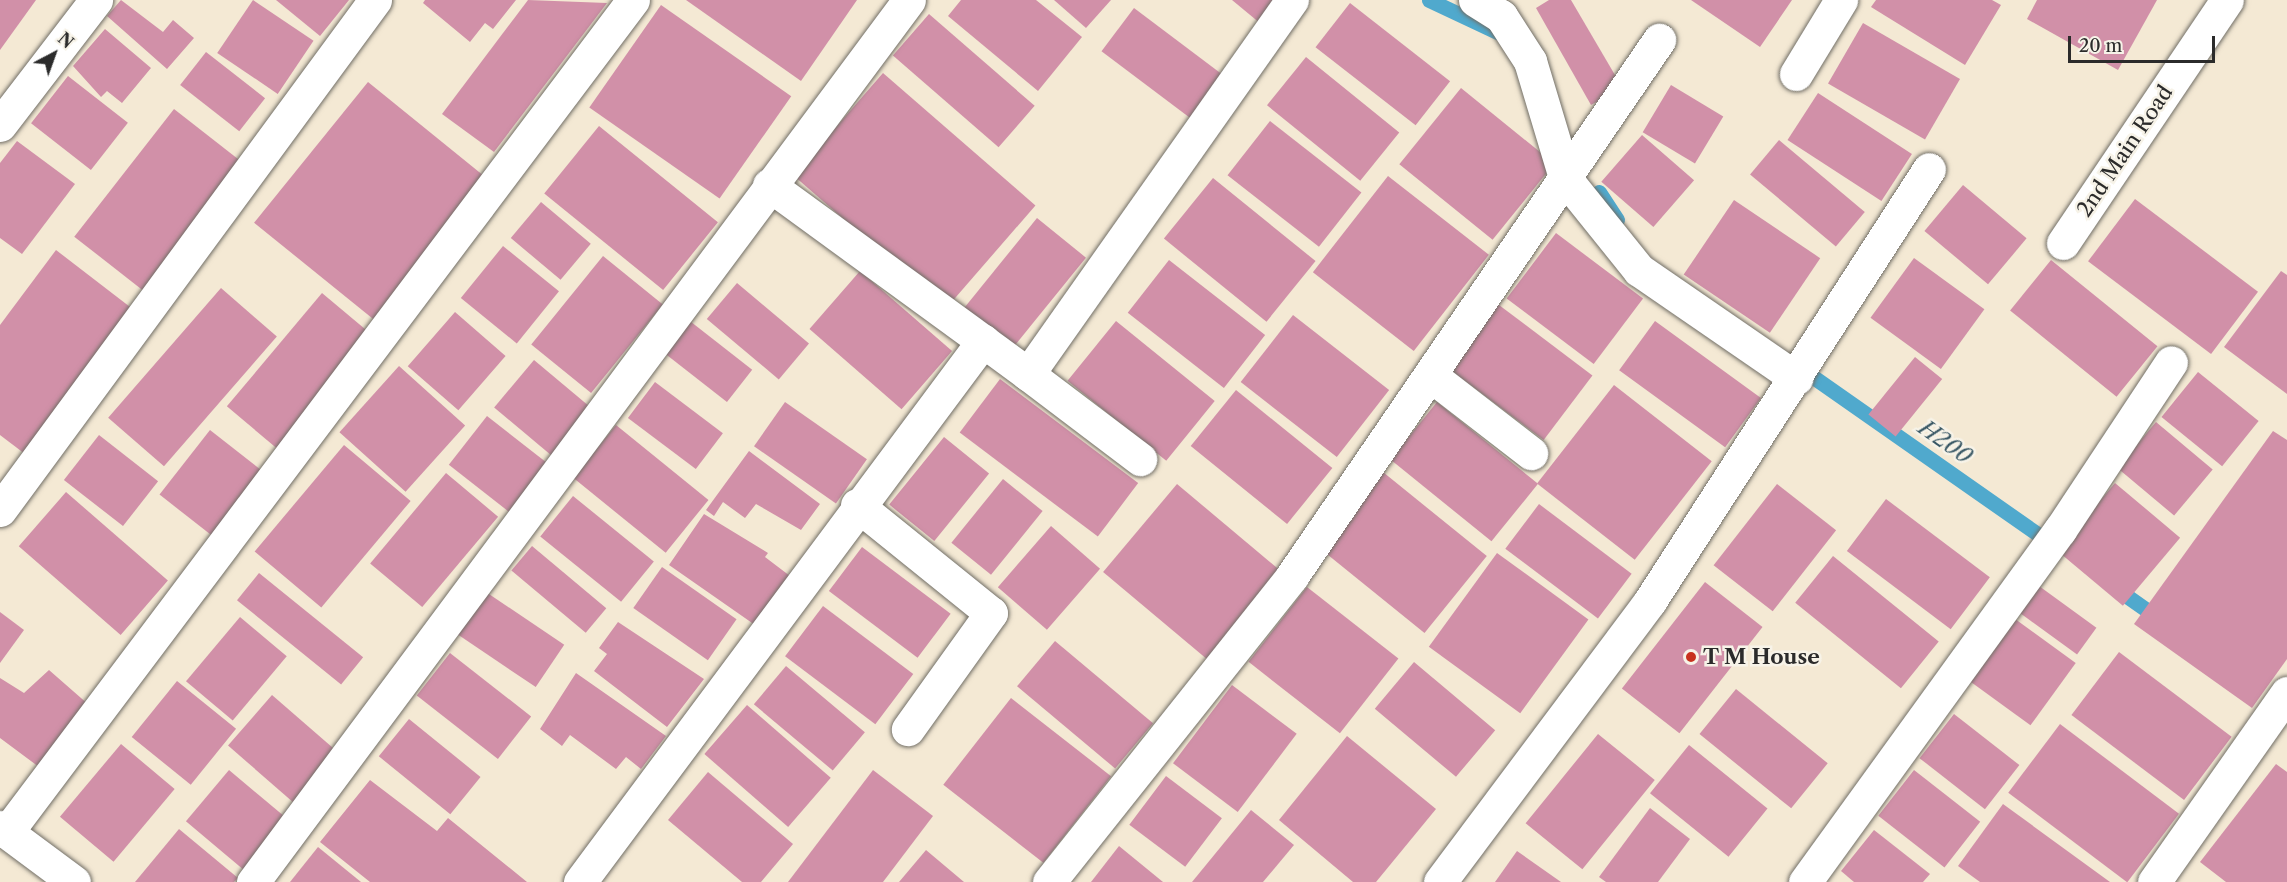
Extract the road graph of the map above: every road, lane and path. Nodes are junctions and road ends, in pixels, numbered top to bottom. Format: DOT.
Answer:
graph roads {
  1 [pos="375,0"];
  2 [pos="633,0"];
  3 [pos="909,0"];
  4 [pos="1292,0"];
  5 [pos="1475,0"];
  6 [pos="1841,0"];
  7 [pos="2227,0"];
  8 [pos="88,2"];
  9 [pos="1659,40"];
  10 [pos="1796,74"];
  11 [pos="0,125"];
  12 [pos="1929,169"];
  13 [pos="1565,178"];
  14 [pos="769,185"];
  15 [pos="2063,243"];
  16 [pos="983,341"];
  17 [pos="2171,362"];
  18 [pos="1028,374"];
  19 [pos="1430,375"];
  20 [pos="1796,378"];
  21 [pos="1531,453"];
  22 [pos="1140,459"];
  23 [pos="857,505"];
  24 [pos="0,510"];
  25 [pos="2287,693"];
  26 [pos="908,729"];
  27 [pos="4,829"];
  28 [pos="69,881"];
  29 [pos="582,881"];
  30 [pos="253,882"];
  31 [pos="1049,882"];
  32 [pos="1440,882"];
  33 [pos="1805,882"];
  34 [pos="2154,882"];
  1 -- 24 [label="street"];
  2 -- 27 [label="street"];
  3 -- 14 [label="street"];
  4 -- 18 [label="street"];
  5 -- 13 [label="street"];
  6 -- 10 [label="street"];
  7 -- 15 [label="street, 2nd Main Road"];
  8 -- 11 [label="street"];
  9 -- 13 [label="street"];
  12 -- 20 [label="street"];
  13 -- 19 [label="street"];
  13 -- 20 [label="street"];
  14 -- 16 [label="street"];
  14 -- 30 [label="street"];
  16 -- 18 [label="street"];
  16 -- 23 [label="street"];
  17 -- 33 [label="street"];
  18 -- 22 [label="street"];
  19 -- 21 [label="street"];
  19 -- 31 [label="street"];
  20 -- 32 [label="street"];
  23 -- 26 [label="street"];
  23 -- 29 [label="street"];
  25 -- 34 [label="street"];
  27 -- 28 [label="street"];
}
